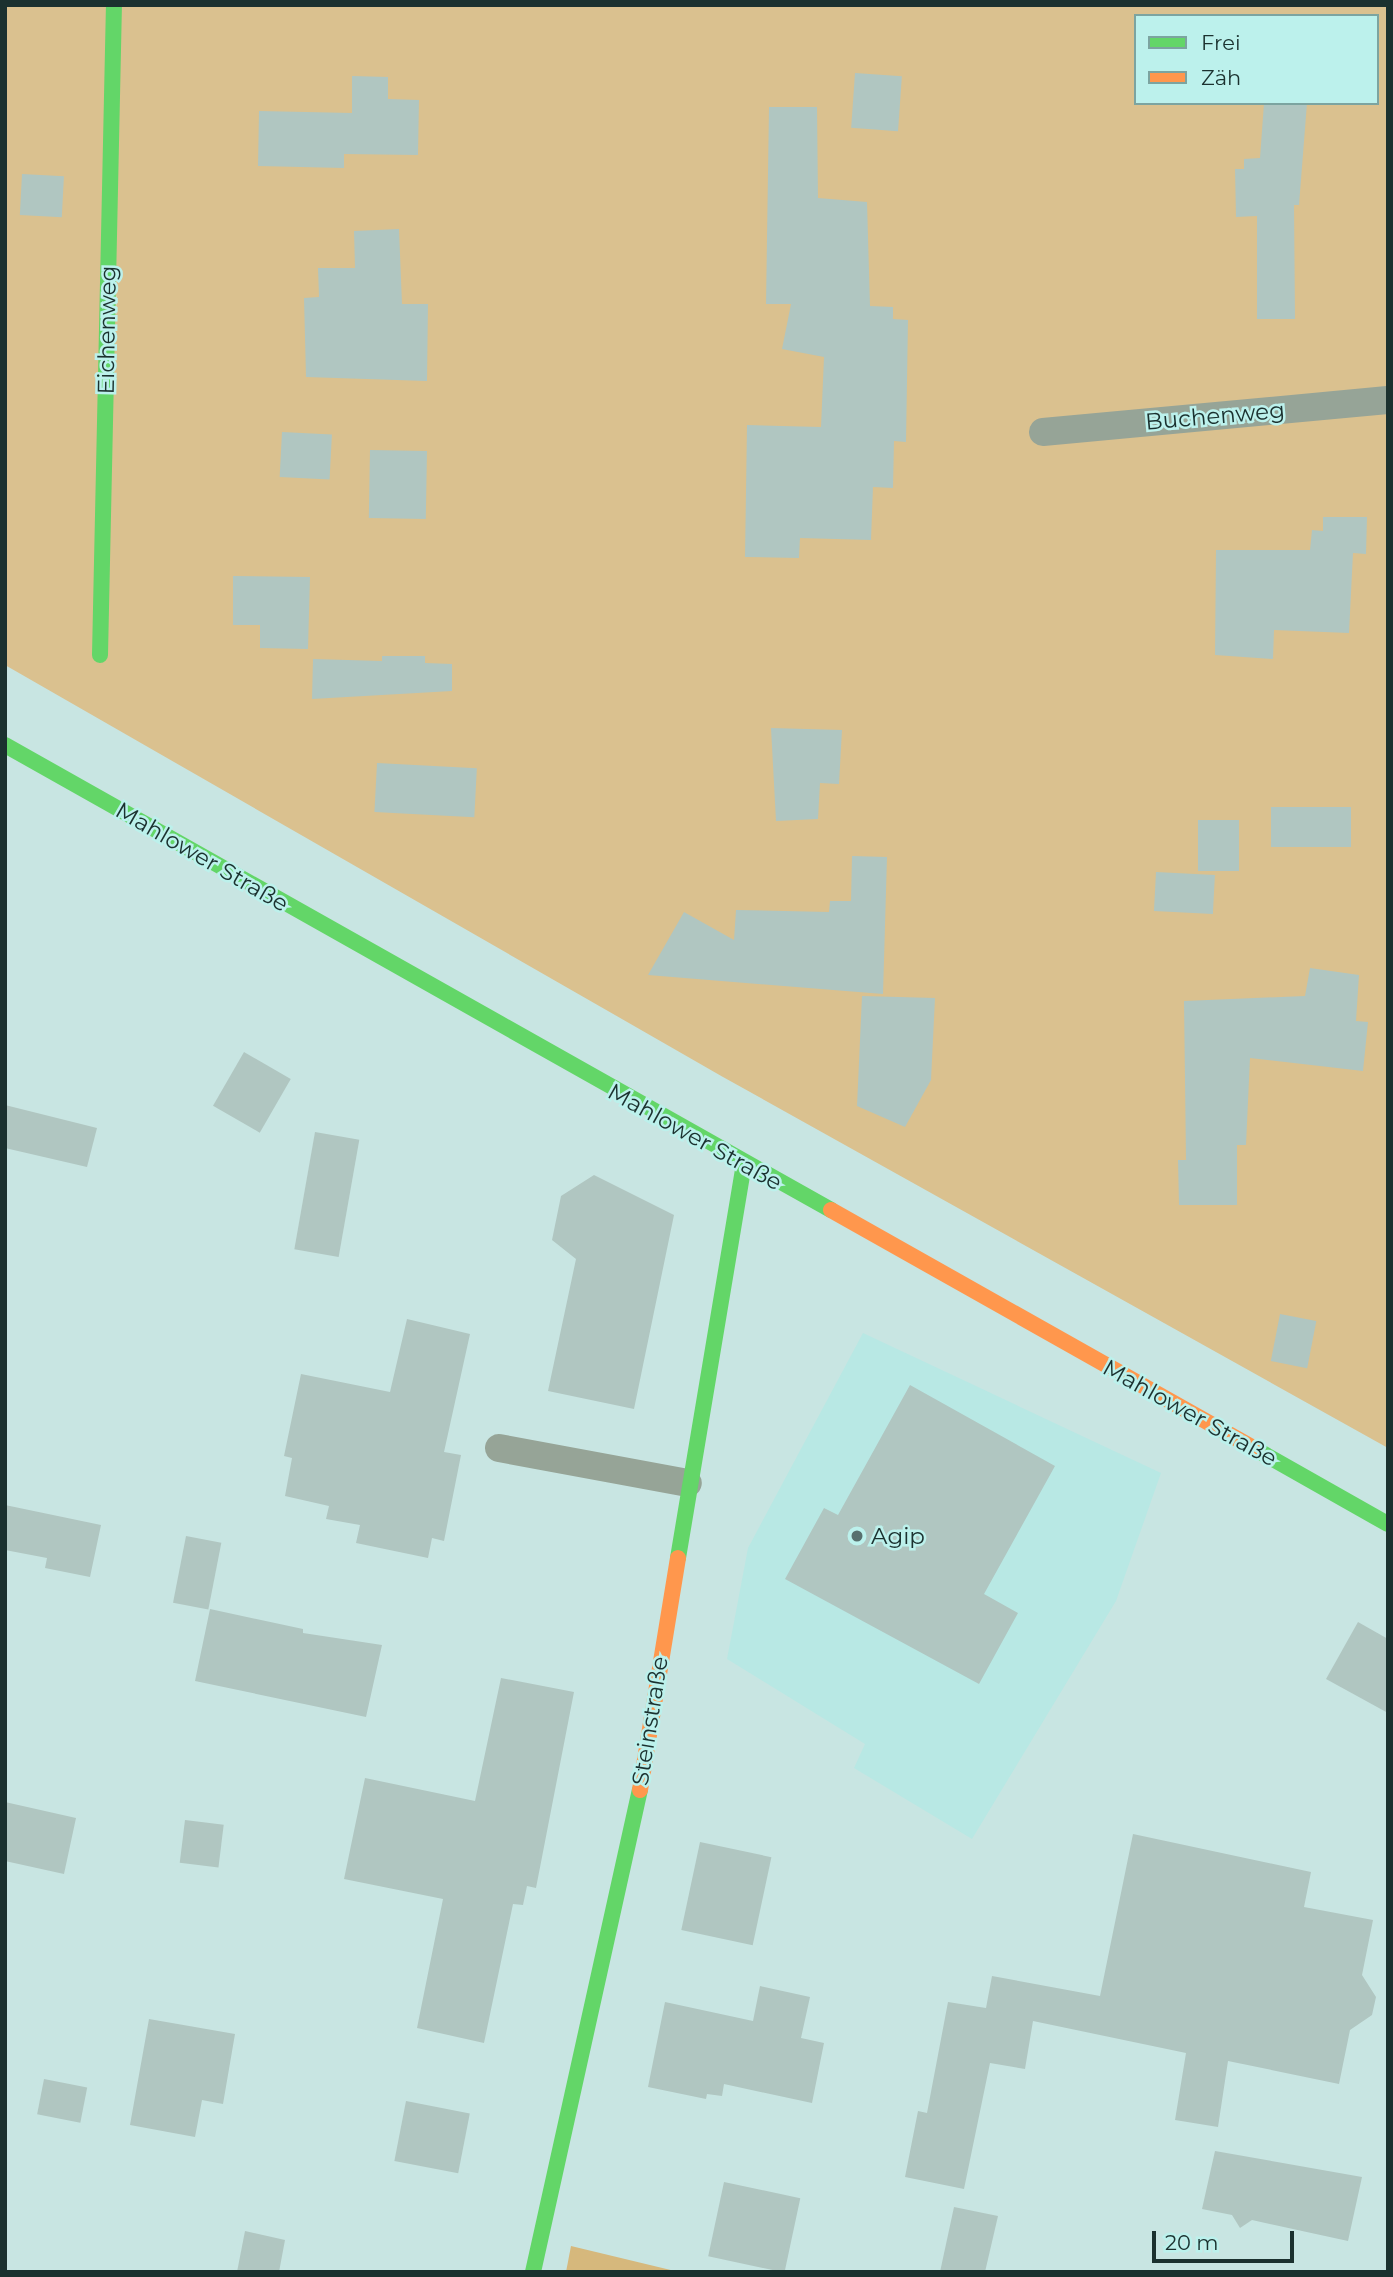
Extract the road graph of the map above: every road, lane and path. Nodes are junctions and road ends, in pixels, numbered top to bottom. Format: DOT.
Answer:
graph roads {
  1 [pos="114,5"];
  2 [pos="1388,400"];
  3 [pos="1043,432"];
  4 [pos="100,655"];
  5 [pos="5,746"];
  6 [pos="744,1165"];
  7 [pos="499,1448"];
  8 [pos="688,1483"];
  9 [pos="1388,1524"];
  10 [pos="533,2272"];
  1 -- 4 [label="street, Eichenweg"];
  2 -- 3 [label="lane, Buchenweg"];
  5 -- 6 [label="street, Mahlower Straße"];
  6 -- 8 [label="street, Steinstraße"];
  6 -- 9 [label="street, Mahlower Straße"];
  7 -- 8 [label="lane"];
  8 -- 10 [label="street, Steinstraße"];
}
